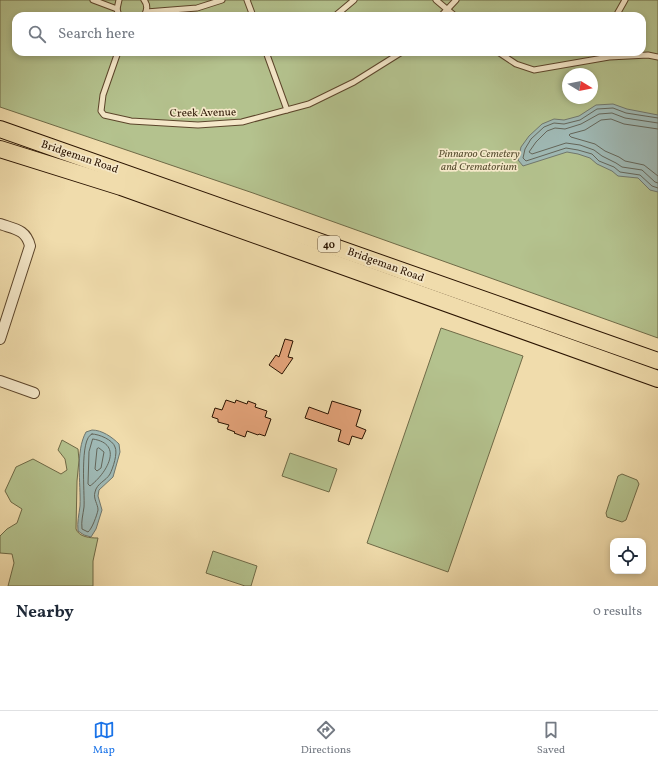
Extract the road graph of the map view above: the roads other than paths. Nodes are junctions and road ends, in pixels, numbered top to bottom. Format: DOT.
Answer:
graph roads {
  1 [pos="92,0"];
  2 [pos="119,0"];
  3 [pos="144,0"];
  4 [pos="222,0"];
  5 [pos="247,0"];
  6 [pos="354,0"];
  7 [pos="436,0"];
  8 [pos="456,0"];
  9 [pos="625,0"];
  10 [pos="116,9"];
  11 [pos="448,10"];
  12 [pos="117,12"];
  13 [pos="146,12"];
  14 [pos="162,12"];
  15 [pos="252,12"];
  16 [pos="340,12"];
  17 [pos="446,12"];
  18 [pos="450,12"];
  19 [pos="618,12"];
  20 [pos="646,55"];
  21 [pos="117,56"];
  22 [pos="269,56"];
  23 [pos="396,56"];
  24 [pos="504,56"];
  25 [pos="599,56"];
  26 [pos="658,57"];
  27 [pos="287,110"];
  28 [pos="0,128"];
  29 [pos="0,149"];
  30 [pos="0,224"];
  31 [pos="0,339"];
  32 [pos="658,361"];
  33 [pos="658,379"];
  34 [pos="0,381"];
  35 [pos="34,393"];
  1 -- 10 [label="lane"];
  2 -- 10 [label="lane"];
  3 -- 13 [label="lane"];
  4 -- 14 [label="lane"];
  5 -- 15 [label="lane"];
  6 -- 16 [label="lane"];
  7 -- 11 [label="lane"];
  8 -- 11 [label="lane"];
  9 -- 19 [label="lane"];
  10 -- 12 [label="lane"];
  11 -- 17 [label="lane"];
  11 -- 18 [label="lane"];
  20 -- 26 [label="lane"];
  21 -- 27 [label="lane, Creek Avenue"];
  22 -- 27 [label="lane"];
  23 -- 27 [label="lane, Creek Avenue"];
  24 -- 25 [label="lane"];
  28 -- 32 [label="main road, Bridgeman Road / 40"];
  29 -- 33 [label="main road, Bridgeman Road / 40"];
  30 -- 31 [label="street"];
  34 -- 35 [label="street"];
}
